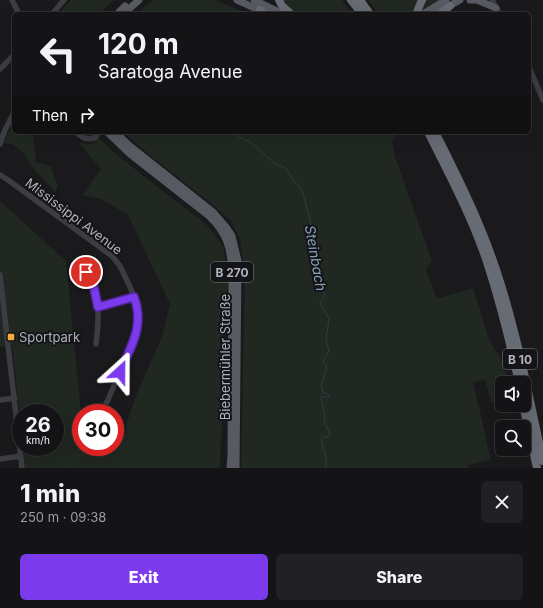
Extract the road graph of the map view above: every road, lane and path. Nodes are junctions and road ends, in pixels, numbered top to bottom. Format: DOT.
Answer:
graph roads {
  1 [pos="12,0"];
  2 [pos="64,0"];
  3 [pos="131,0"];
  4 [pos="139,0"];
  5 [pos="237,0"];
  6 [pos="254,0"];
  7 [pos="279,0"];
  8 [pos="351,0"];
  9 [pos="422,0"];
  10 [pos="469,0"];
  11 [pos="493,0"];
  12 [pos="361,1"];
  13 [pos="459,1"];
  14 [pos="448,3"];
  15 [pos="498,11"];
  16 [pos="18,12"];
  17 [pos="54,12"];
  18 [pos="119,12"];
  19 [pos="125,12"];
  20 [pos="262,12"];
  21 [pos="278,12"];
  22 [pos="289,12"];
  23 [pos="360,12"];
  24 [pos="369,12"];
  25 [pos="417,12"];
  26 [pos="428,12"];
  27 [pos="437,12"];
  28 [pos="441,12"];
  29 [pos="12,57"];
  30 [pos="0,69"];
  31 [pos="531,72"];
  32 [pos="543,100"];
  33 [pos="12,116"];
  34 [pos="79,134"];
  35 [pos="97,134"];
  36 [pos="109,134"];
  37 [pos="117,134"];
  38 [pos="429,134"];
  39 [pos="436,134"];
  40 [pos="438,134"];
  41 [pos="0,144"];
  42 [pos="441,144"];
  43 [pos="0,175"];
  44 [pos="86,272"];
  45 [pos="0,275"];
  46 [pos="134,297"];
  47 [pos="98,307"];
  48 [pos="96,344"];
  49 [pos="517,376"];
  50 [pos="15,398"];
  51 [pos="0,400"];
  52 [pos="16,404"];
  53 [pos="106,404"];
  54 [pos="525,412"];
  55 [pos="21,456"];
  56 [pos="0,459"];
  57 [pos="543,461"];
  58 [pos="22,468"];
  59 [pos="230,468"];
  60 [pos="236,468"];
  61 [pos="537,468"];
  1 -- 16 [label="street"];
  2 -- 17 [label="street"];
  3 -- 18 [label="main road"];
  4 -- 19 [label="main road"];
  5 -- 20 [label="main road"];
  6 -- 21 [label="main road"];
  7 -- 22 [label="highway"];
  8 -- 23 [label="highway"];
  9 -- 25 [label="highway"];
  10 -- 13 [label="main road"];
  10 -- 15 [label="main road"];
  11 -- 15 [label="main road"];
  12 -- 24 [label="highway"];
  13 -- 14 [label="main road"];
  14 -- 26 [label="main road"];
  14 -- 27 [label="main road"];
  14 -- 28 [label="highway"];
  29 -- 30 [label="street"];
  31 -- 32 [label="street"];
  33 -- 41 [label="street"];
  34 -- 35 [label="street"];
  36 -- 59 [label="main road, B 270"];
  37 -- 60 [label="main road, Biebermühler Straße / B 270"];
  38 -- 49 [label="highway, B 10"];
  39 -- 42 [label="highway, B 10"];
  40 -- 42 [label="highway"];
  42 -- 57 [label="highway, B 10"];
  43 -- 46 [label="street, Mississippi Avenue"];
  44 -- 47 [label="street"];
  45 -- 50 [label="street"];
  46 -- 47 [label="street"];
  46 -- 53 [label="street, Mississippi Avenue"];
  47 -- 48 [label="street"];
  50 -- 51 [label="street"];
  50 -- 52 [label="street"];
  54 -- 61 [label="highway"];
  55 -- 56 [label="street"];
  55 -- 58 [label="street"];
}
